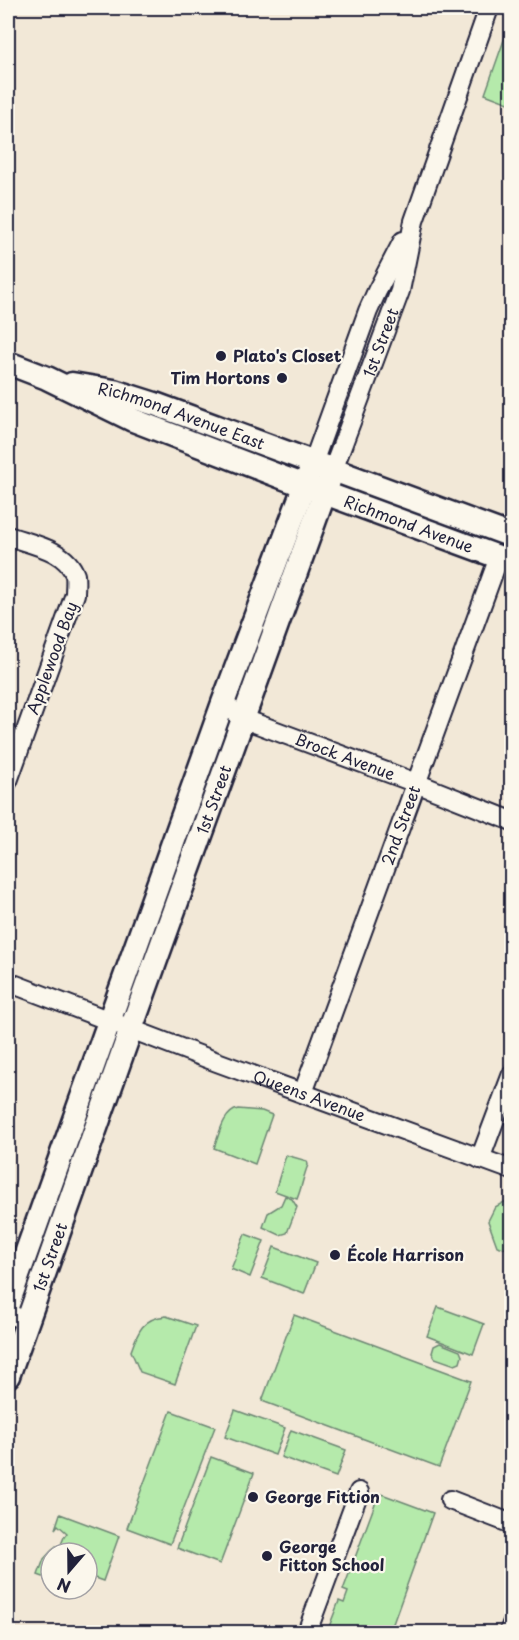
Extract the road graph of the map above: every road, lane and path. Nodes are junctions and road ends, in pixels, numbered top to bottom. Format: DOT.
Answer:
graph roads {
  1 [pos="489,8"];
  2 [pos="8,363"];
  3 [pos="47,378"];
  4 [pos="323,466"];
  5 [pos="315,490"];
  6 [pos="510,530"];
  7 [pos="8,536"];
  8 [pos="505,560"];
  9 [pos="223,703"];
  10 [pos="244,719"];
  11 [pos="8,781"];
  12 [pos="416,783"];
  13 [pos="512,821"];
  14 [pos="8,982"];
  15 [pos="108,1020"];
  16 [pos="131,1029"];
  17 [pos="512,1074"];
  18 [pos="303,1093"];
  19 [pos="480,1159"];
  20 [pos="512,1170"];
  21 [pos="8,1304"];
  22 [pos="18,1318"];
  23 [pos="8,1376"];
  24 [pos="359,1492"];
  25 [pos="450,1500"];
  26 [pos="512,1524"];
  27 [pos="512,1624"];
  28 [pos="308,1632"];
  29 [pos="508,1632"];
  1 -- 4 [label="street, 1st Street"];
  2 -- 3 [label="main road, Richmond Avenue East"];
  3 -- 4 [label="main road, Richmond Avenue East"];
  3 -- 5 [label="main road, Richmond Avenue East"];
  4 -- 5 [label="main road, 1st Street"];
  4 -- 6 [label="main road, Richmond Avenue"];
  5 -- 8 [label="main road, Richmond Avenue"];
  5 -- 9 [label="main road, 1st Street"];
  5 -- 10 [label="main road, 1st Street"];
  7 -- 11 [label="street, Applewood Bay"];
  8 -- 12 [label="street, 2nd Street"];
  9 -- 10 [label="street, Brock Avenue"];
  9 -- 15 [label="main road, 1st Street"];
  10 -- 12 [label="street, Brock Avenue"];
  10 -- 16 [label="main road, 1st Street"];
  12 -- 13 [label="street, Brock Avenue"];
  12 -- 18 [label="street, 2nd Street"];
  14 -- 15 [label="street, Queens Avenue"];
  15 -- 16 [label="street, Queens Avenue"];
  15 -- 21 [label="main road, 1st Street"];
  16 -- 18 [label="street, Queens Avenue"];
  16 -- 22 [label="main road, 1st Street"];
  17 -- 19 [label="street"];
  18 -- 19 [label="street, Queens Avenue"];
  19 -- 20 [label="street, Queens Avenue"];
  22 -- 23 [label="main road, 1st Street"];
  24 -- 28 [label="street"];
  25 -- 26 [label="street"];
  27 -- 29 [label="street"];
}
